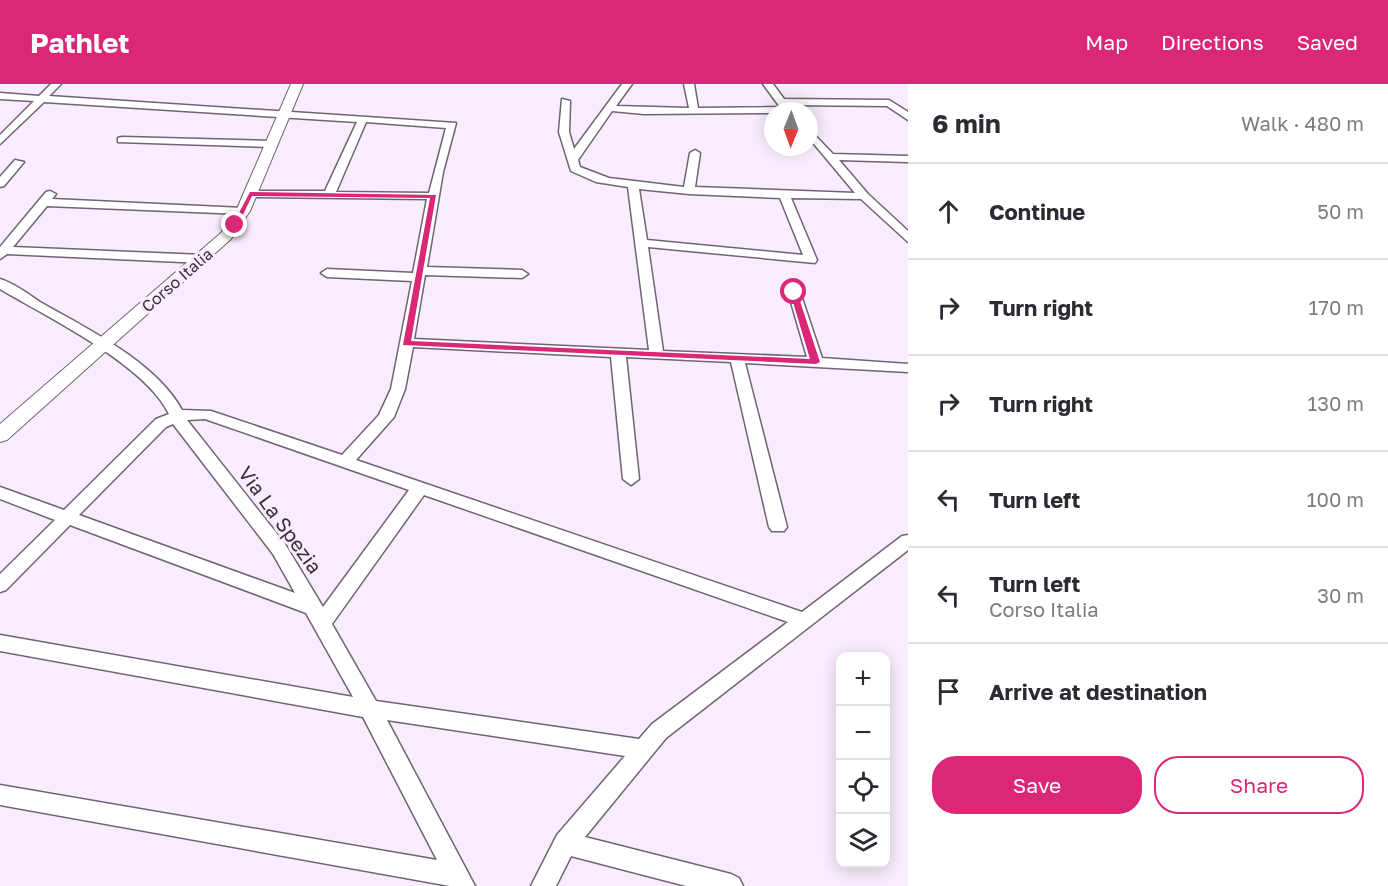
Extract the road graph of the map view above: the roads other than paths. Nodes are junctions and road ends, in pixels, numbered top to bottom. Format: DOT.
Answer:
graph roads {
  1 [pos="56,84"];
  2 [pos="297,84"];
  3 [pos="627,84"];
  4 [pos="689,84"];
  5 [pos="768,84"];
  6 [pos="0,96"];
  7 [pos="42,99"];
  8 [pos="565,101"];
  9 [pos="781,102"];
  10 [pos="818,106"];
  11 [pos="608,108"];
  12 [pos="764,109"];
  13 [pos="694,111"];
  14 [pos="284,114"];
  15 [pos="908,117"];
  16 [pos="363,119"];
  17 [pos="122,140"];
  18 [pos="0,141"];
  19 [pos="818,142"];
  20 [pos="271,144"];
  21 [pos="695,153"];
  22 [pos="832,157"];
  23 [pos="908,159"];
  24 [pos="572,160"];
  25 [pos="19,162"];
  26 [pos="0,184"];
  27 [pos="633,185"];
  28 [pos="689,191"];
  29 [pos="250,194"];
  30 [pos="329,194"];
  31 [pos="784,195"];
  32 [pos="434,196"];
  33 [pos="864,196"];
  34 [pos="243,211"];
  35 [pos="908,238"];
  36 [pos="641,243"];
  37 [pos="2,253"];
  38 [pos="203,259"];
  39 [pos="327,273"];
  40 [pos="419,274"];
  41 [pos="522,274"];
  42 [pos="0,283"];
  43 [pos="794,292"];
  44 [pos="406,344"];
  45 [pos="103,345"];
  46 [pos="618,353"];
  47 [pos="657,355"];
  48 [pos="737,358"];
  49 [pos="816,362"];
  50 [pos="908,368"];
  51 [pos="180,415"];
  52 [pos="0,435"];
  53 [pos="345,462"];
  54 [pos="631,479"];
  55 [pos="420,488"];
  56 [pos="0,493"];
  57 [pos="68,517"];
  58 [pos="778,527"];
  59 [pos="908,541"];
  60 [pos="0,585"];
  61 [pos="319,615"];
  62 [pos="804,620"];
  63 [pos="0,643"];
  64 [pos="370,709"];
  65 [pos="641,749"];
  66 [pos="0,795"];
  67 [pos="565,843"];
  68 [pos="460,880"];
  69 [pos="543,886"];
  70 [pos="731,886"];
  1 -- 7 [label="street"];
  2 -- 14 [label="street, Corso Italia"];
  3 -- 11 [label="street"];
  4 -- 13 [label="street"];
  5 -- 9 [label="street"];
  6 -- 7 [label="street"];
  7 -- 14 [label="street"];
  7 -- 18 [label="street"];
  8 -- 24 [label="street"];
  10 -- 15 [label="street"];
  11 -- 13 [label="street"];
  11 -- 24 [label="street"];
  12 -- 13 [label="street"];
  14 -- 16 [label="street"];
  14 -- 20 [label="street, Corso Italia"];
  16 -- 30 [label="street"];
  16 -- 32 [label="street"];
  17 -- 20 [label="street"];
  19 -- 22 [label="street"];
  20 -- 29 [label="street, Corso Italia"];
  21 -- 28 [label="street"];
  22 -- 23 [label="street"];
  22 -- 33 [label="street"];
  24 -- 27 [label="street"];
  25 -- 26 [label="street"];
  27 -- 28 [label="street"];
  27 -- 36 [label="street"];
  28 -- 31 [label="street"];
  29 -- 30 [label="street"];
  29 -- 34 [label="street, Corso Italia"];
  30 -- 32 [label="street"];
  31 -- 33 [label="street"];
  31 -- 36 [label="street"];
  32 -- 40 [label="street"];
  33 -- 35 [label="street"];
  34 -- 37 [label="street"];
  34 -- 38 [label="street, Corso Italia"];
  36 -- 47 [label="street"];
  37 -- 38 [label="street"];
  38 -- 45 [label="street, Corso Italia"];
  39 -- 40 [label="street"];
  40 -- 41 [label="street"];
  40 -- 44 [label="street"];
  42 -- 45 [label="street, Via La Spezia"];
  43 -- 49 [label="street"];
  44 -- 46 [label="street"];
  44 -- 53 [label="street"];
  45 -- 51 [label="street, Via La Spezia"];
  45 -- 52 [label="street, Corso Italia"];
  46 -- 47 [label="street"];
  46 -- 54 [label="street"];
  47 -- 48 [label="street"];
  48 -- 49 [label="street"];
  48 -- 58 [label="street"];
  49 -- 50 [label="street"];
  51 -- 53 [label="street"];
  51 -- 57 [label="street"];
  51 -- 61 [label="street, Via La Spezia"];
  53 -- 55 [label="street"];
  55 -- 61 [label="street"];
  55 -- 62 [label="street"];
  56 -- 57 [label="street"];
  57 -- 60 [label="street"];
  57 -- 61 [label="street"];
  59 -- 62 [label="street"];
  61 -- 64 [label="street, Via La Spezia"];
  62 -- 65 [label="street"];
  63 -- 64 [label="street"];
  64 -- 65 [label="street"];
  64 -- 68 [label="street, Via La Spezia"];
  65 -- 67 [label="street"];
  66 -- 68 [label="street"];
  67 -- 69 [label="street"];
  67 -- 70 [label="street"];
}
